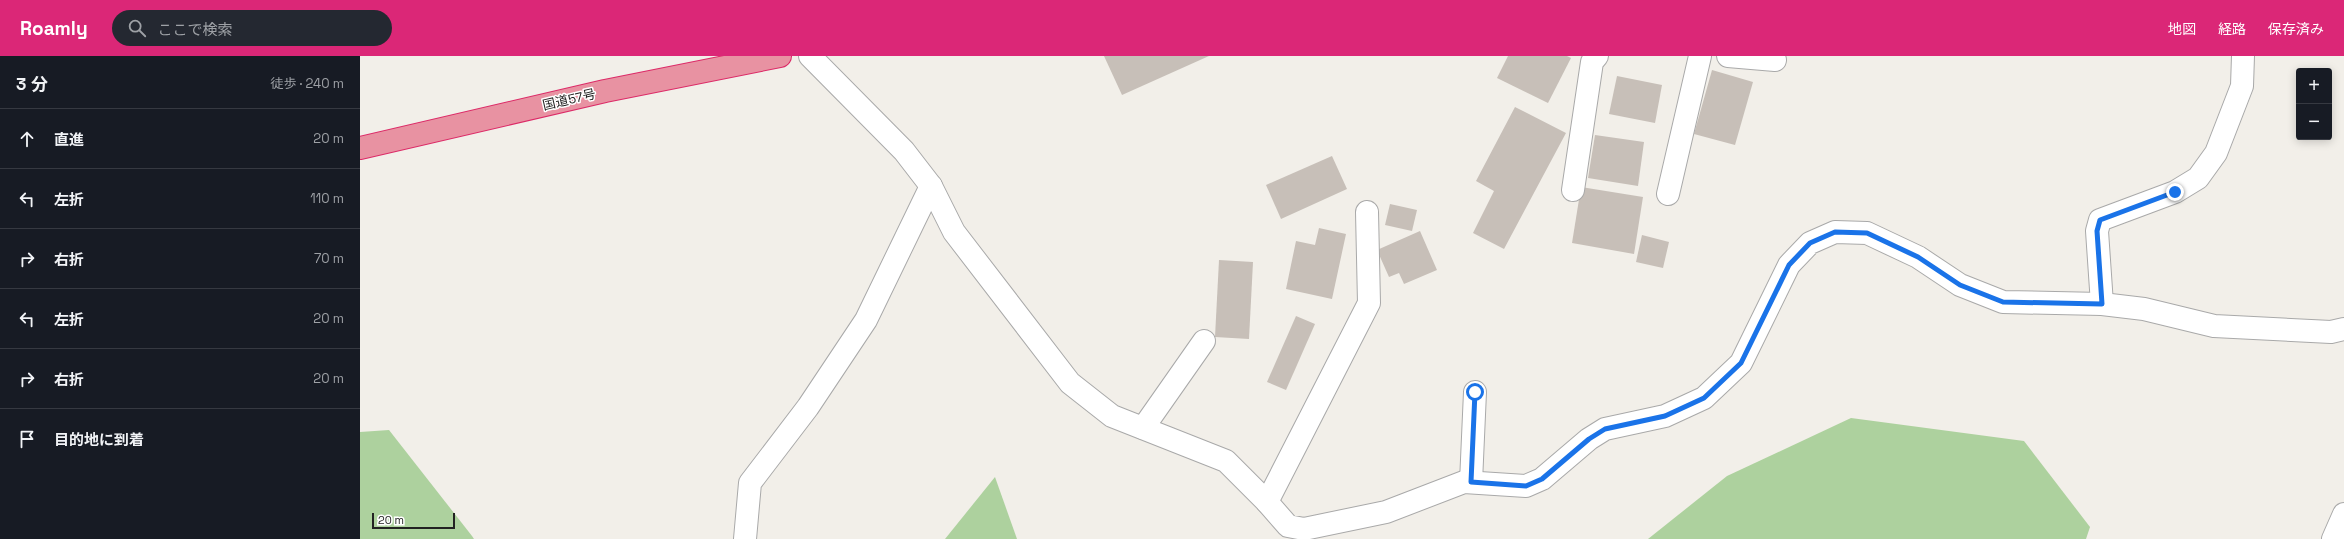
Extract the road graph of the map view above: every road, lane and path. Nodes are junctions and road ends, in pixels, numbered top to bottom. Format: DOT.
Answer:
graph roads {
  1 [pos="780,56"];
  2 [pos="810,56"];
  3 [pos="1597,56"];
  4 [pos="1700,56"];
  5 [pos="1728,56"];
  6 [pos="2243,56"];
  7 [pos="1775,60"];
  8 [pos="360,148"];
  9 [pos="931,186"];
  10 [pos="1574,190"];
  11 [pos="1668,194"];
  12 [pos="1367,212"];
  13 [pos="2102,304"];
  14 [pos="2344,329"];
  15 [pos="1204,341"];
  16 [pos="1475,392"];
  17 [pos="1143,428"];
  18 [pos="1471,482"];
  19 [pos="1267,502"];
  20 [pos="2344,514"];
  21 [pos="744,539"];
  22 [pos="2333,539"];
  1 -- 8 [label="highway, 国道57号"];
  2 -- 9 [label="street"];
  3 -- 10 [label="street"];
  4 -- 11 [label="street"];
  5 -- 7 [label="street"];
  6 -- 13 [label="street"];
  9 -- 17 [label="street"];
  9 -- 21 [label="street"];
  12 -- 19 [label="street"];
  13 -- 14 [label="street"];
  13 -- 18 [label="street"];
  15 -- 17 [label="street"];
  16 -- 18 [label="street"];
  17 -- 19 [label="street"];
  18 -- 19 [label="street"];
  20 -- 22 [label="street"];
}
